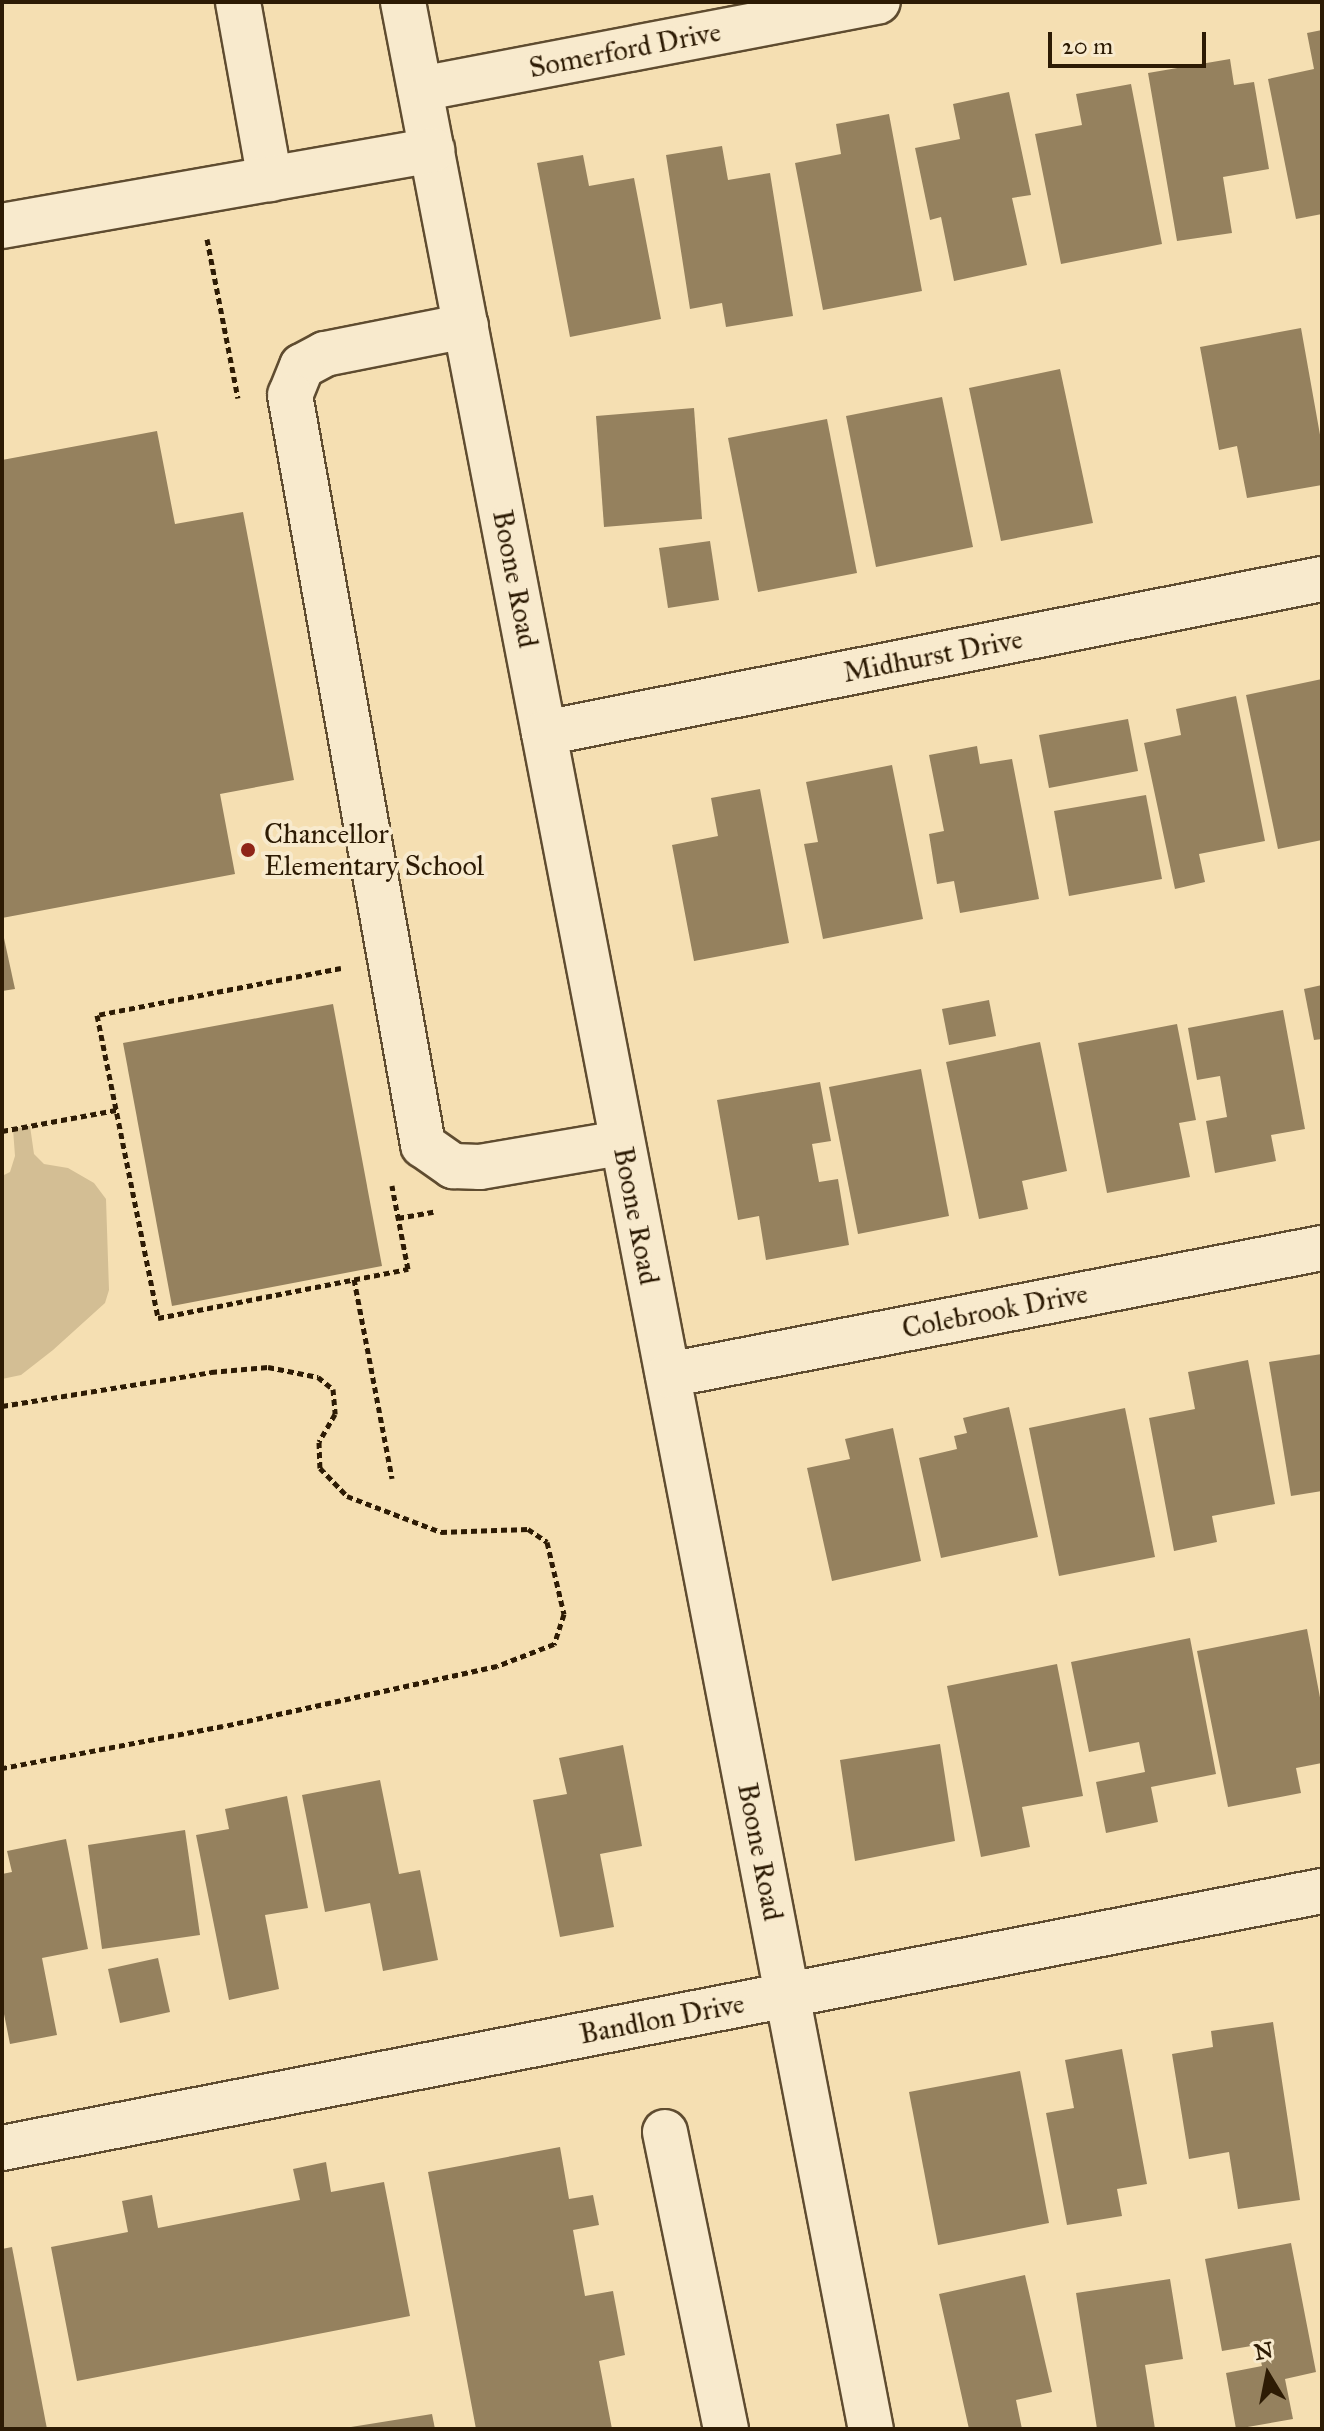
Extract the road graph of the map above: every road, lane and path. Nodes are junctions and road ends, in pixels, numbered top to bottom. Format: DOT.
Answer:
graph roads {
  1 [pos="238,2"];
  2 [pos="403,2"];
  3 [pos="878,2"];
  4 [pos="420,89"];
  5 [pos="432,150"];
  6 [pos="270,179"];
  7 [pos="198,191"];
  8 [pos="2,226"];
  9 [pos="466,326"];
  10 [pos="241,415"];
  11 [pos="1322,579"];
  12 [pos="544,733"];
  13 [pos="348,967"];
  14 [pos="116,1110"];
  15 [pos="2,1131"];
  16 [pos="621,1143"];
  17 [pos="389,1174"];
  18 [pos="1322,1248"];
  19 [pos="354,1279"];
  20 [pos="668,1375"];
  21 [pos="2,1406"];
  22 [pos="392,1478"];
  23 [pos="2,1768"];
  24 [pos="1322,1891"];
  25 [pos="787,1994"];
  26 [pos="665,2132"];
  27 [pos="2,2148"];
  28 [pos="726,2429"];
  29 [pos="871,2429"];
  1 -- 6 [label="street"];
  2 -- 4 [label="street, Boone Road"];
  3 -- 4 [label="street, Somerford Drive"];
  4 -- 5 [label="street, Boone Road"];
  5 -- 6 [label="street"];
  5 -- 9 [label="street, Boone Road"];
  6 -- 7 [label="street"];
  7 -- 8 [label="street"];
  7 -- 10 [label="path"];
  9 -- 12 [label="street, Boone Road"];
  9 -- 16 [label="street"];
  11 -- 12 [label="street, Midhurst Drive"];
  12 -- 16 [label="street, Boone Road"];
  13 -- 14 [label="path"];
  14 -- 15 [label="path"];
  14 -- 19 [label="path"];
  16 -- 20 [label="street, Boone Road"];
  17 -- 19 [label="path"];
  18 -- 20 [label="street, Colebrook Drive"];
  19 -- 22 [label="path"];
  20 -- 25 [label="street, Boone Road"];
  21 -- 23 [label="path"];
  24 -- 25 [label="street, Bandlon Drive"];
  25 -- 27 [label="street, Bandlon Drive"];
  25 -- 29 [label="street, Boone Road"];
  26 -- 28 [label="street"];
}
